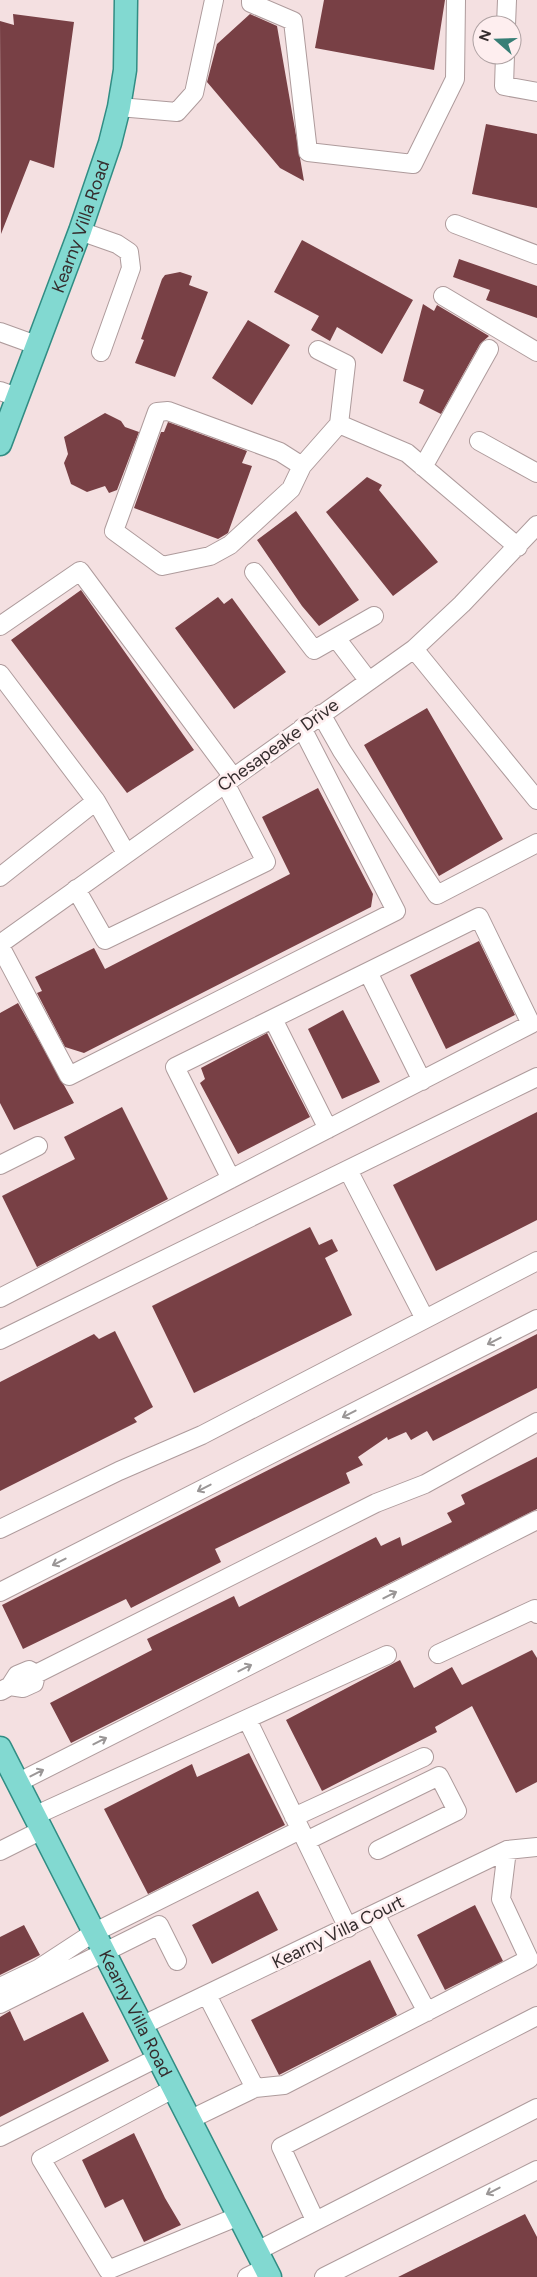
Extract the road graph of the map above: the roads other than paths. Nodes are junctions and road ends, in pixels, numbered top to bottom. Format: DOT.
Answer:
graph roads {
  1 [pos="126,0"];
  2 [pos="214,0"];
  3 [pos="251,0"];
  4 [pos="456,0"];
  5 [pos="506,0"];
  6 [pos="506,15"];
  7 [pos="505,65"];
  8 [pos="537,92"];
  9 [pos="119,107"];
  10 [pos="455,224"];
  11 [pos="80,231"];
  12 [pos="537,255"];
  13 [pos="443,296"];
  14 [pos="0,332"];
  15 [pos="36,345"];
  16 [pos="489,349"];
  17 [pos="318,350"];
  18 [pos="101,352"];
  19 [pos="537,352"];
  20 [pos="8,394"];
  21 [pos="339,424"];
  22 [pos="479,441"];
  23 [pos="0,444"];
  24 [pos="302,466"];
  25 [pos="423,466"];
  26 [pos="537,473"];
  27 [pos="537,525"];
  28 [pos="518,547"];
  29 [pos="254,572"];
  30 [pos="374,616"];
  31 [pos="0,626"];
  32 [pos="336,638"];
  33 [pos="414,649"];
  34 [pos="0,674"];
  35 [pos="368,680"];
  36 [pos="321,714"];
  37 [pos="302,728"];
  38 [pos="229,780"];
  39 [pos="537,800"];
  40 [pos="96,801"];
  41 [pos="537,843"];
  42 [pos="126,854"];
  43 [pos="0,878"];
  44 [pos="76,889"];
  45 [pos="0,945"];
  46 [pos="368,972"];
  47 [pos="273,1019"];
  48 [pos="537,1077"];
  49 [pos="422,1081"];
  50 [pos="328,1129"];
  51 [pos="38,1146"];
  52 [pos="0,1165"];
  53 [pos="348,1170"];
  54 [pos="231,1179"];
  55 [pos="537,1261"];
  56 [pos="0,1298"];
  57 [pos="537,1318"];
  58 [pos="425,1319"];
  59 [pos="0,1340"];
  60 [pos="537,1422"];
  61 [pos="537,1520"];
  62 [pos="0,1529"];
  63 [pos="0,1592"];
  64 [pos="537,1614"];
  65 [pos="387,1654"];
  66 [pos="438,1654"];
  67 [pos="5,1689"];
  68 [pos="247,1719"];
  69 [pos="0,1748"];
  70 [pos="424,1757"];
  71 [pos="17,1783"];
  72 [pos="38,1823"];
  73 [pos="300,1830"];
  74 [pos="537,1847"];
  75 [pos="378,1850"];
  76 [pos="507,1850"];
  77 [pos="0,1851"];
  78 [pos="375,1914"];
  79 [pos="348,1928"];
  80 [pos="98,1942"];
  81 [pos="177,1961"];
  82 [pos="0,1987"];
  83 [pos="207,1995"];
  84 [pos="0,2004"];
  85 [pos="427,2012"];
  86 [pos="537,2016"];
  87 [pos="140,2026"];
  88 [pos="157,2058"];
  89 [pos="255,2088"];
  90 [pos="173,2089"];
  91 [pos="537,2108"];
  92 [pos="189,2120"];
  93 [pos="0,2137"];
  94 [pos="537,2170"];
  95 [pos="239,2216"];
  96 [pos="315,2220"];
  97 [pos="260,2268"];
  98 [pos="335,2274"];
  1 -- 9 [label="main road, Kearny Villa Road"];
  2 -- 9 [label="street"];
  3 -- 4 [label="street"];
  5 -- 6 [label="street"];
  7 -- 8 [label="street"];
  9 -- 11 [label="main road, Kearny Villa Road"];
  10 -- 12 [label="street"];
  11 -- 15 [label="main road, Kearny Villa Road"];
  11 -- 18 [label="street"];
  13 -- 19 [label="street"];
  14 -- 15 [label="street"];
  15 -- 20 [label="main road, Kearny Villa Road"];
  16 -- 25 [label="street"];
  17 -- 21 [label="street"];
  20 -- 23 [label="main road, Kearny Villa Road"];
  21 -- 24 [label="street"];
  21 -- 25 [label="street"];
  22 -- 26 [label="street"];
  24 -- 24 [label="street"];
  25 -- 28 [label="street"];
  27 -- 28 [label="street, Chesapeake Drive"];
  28 -- 33 [label="street, Chesapeake Drive"];
  29 -- 32 [label="street"];
  30 -- 32 [label="street"];
  31 -- 38 [label="street"];
  32 -- 35 [label="street"];
  33 -- 35 [label="street, Chesapeake Drive"];
  33 -- 39 [label="street"];
  34 -- 40 [label="street"];
  35 -- 36 [label="street, Chesapeake Drive"];
  36 -- 37 [label="street, Chesapeake Drive"];
  36 -- 41 [label="street"];
  37 -- 38 [label="street, Chesapeake Drive"];
  37 -- 45 [label="street"];
  38 -- 42 [label="street, Chesapeake Drive"];
  38 -- 44 [label="street"];
  40 -- 42 [label="street"];
  40 -- 43 [label="street"];
  42 -- 44 [label="street, Chesapeake Drive"];
  44 -- 45 [label="street, Chesapeake Drive"];
  46 -- 47 [label="street"];
  46 -- 49 [label="street"];
  46 -- 49 [label="street"];
  47 -- 50 [label="street"];
  47 -- 54 [label="street"];
  48 -- 53 [label="street"];
  49 -- 50 [label="street"];
  50 -- 54 [label="street"];
  51 -- 52 [label="street"];
  53 -- 58 [label="street"];
  53 -- 59 [label="street"];
  54 -- 56 [label="street"];
  55 -- 58 [label="street"];
  57 -- 63 [label="street, one-way"];
  58 -- 62 [label="street"];
  60 -- 67 [label="street"];
  71 -- 61 [label="street, one-way"];
  64 -- 66 [label="street"];
  65 -- 68 [label="street"];
  68 -- 72 [label="street"];
  68 -- 73 [label="street"];
  69 -- 71 [label="main road, Kearny Villa Road"];
  70 -- 73 [label="street"];
  71 -- 72 [label="main road, Kearny Villa Road"];
  72 -- 77 [label="street"];
  72 -- 80 [label="main road, Kearny Villa Road"];
  73 -- 75 [label="street"];
  73 -- 79 [label="street"];
  73 -- 80 [label="street"];
  74 -- 76 [label="street, Kearny Villa Court"];
  76 -- 78 [label="street, Kearny Villa Court"];
  76 -- 85 [label="street"];
  78 -- 79 [label="street, Kearny Villa Court"];
  78 -- 85 [label="street"];
  79 -- 83 [label="street, Kearny Villa Court"];
  80 -- 81 [label="street"];
  80 -- 82 [label="street"];
  80 -- 84 [label="street"];
  80 -- 87 [label="main road, Kearny Villa Road"];
  83 -- 87 [label="street, Kearny Villa Court"];
  83 -- 89 [label="street"];
  85 -- 89 [label="street"];
  86 -- 96 [label="street"];
  87 -- 88 [label="main road, Kearny Villa Road"];
  88 -- 90 [label="main road, Kearny Villa Road"];
  88 -- 93 [label="street"];
  89 -- 92 [label="street"];
  90 -- 92 [label="main road, Kearny Villa Road"];
  90 -- 95 [label="street"];
  91 -- 96 [label="street"];
  92 -- 95 [label="main road, Kearny Villa Road"];
  94 -- 98 [label="street, one-way"];
  95 -- 97 [label="main road, Kearny Villa Road"];
  96 -- 97 [label="street"];
}
